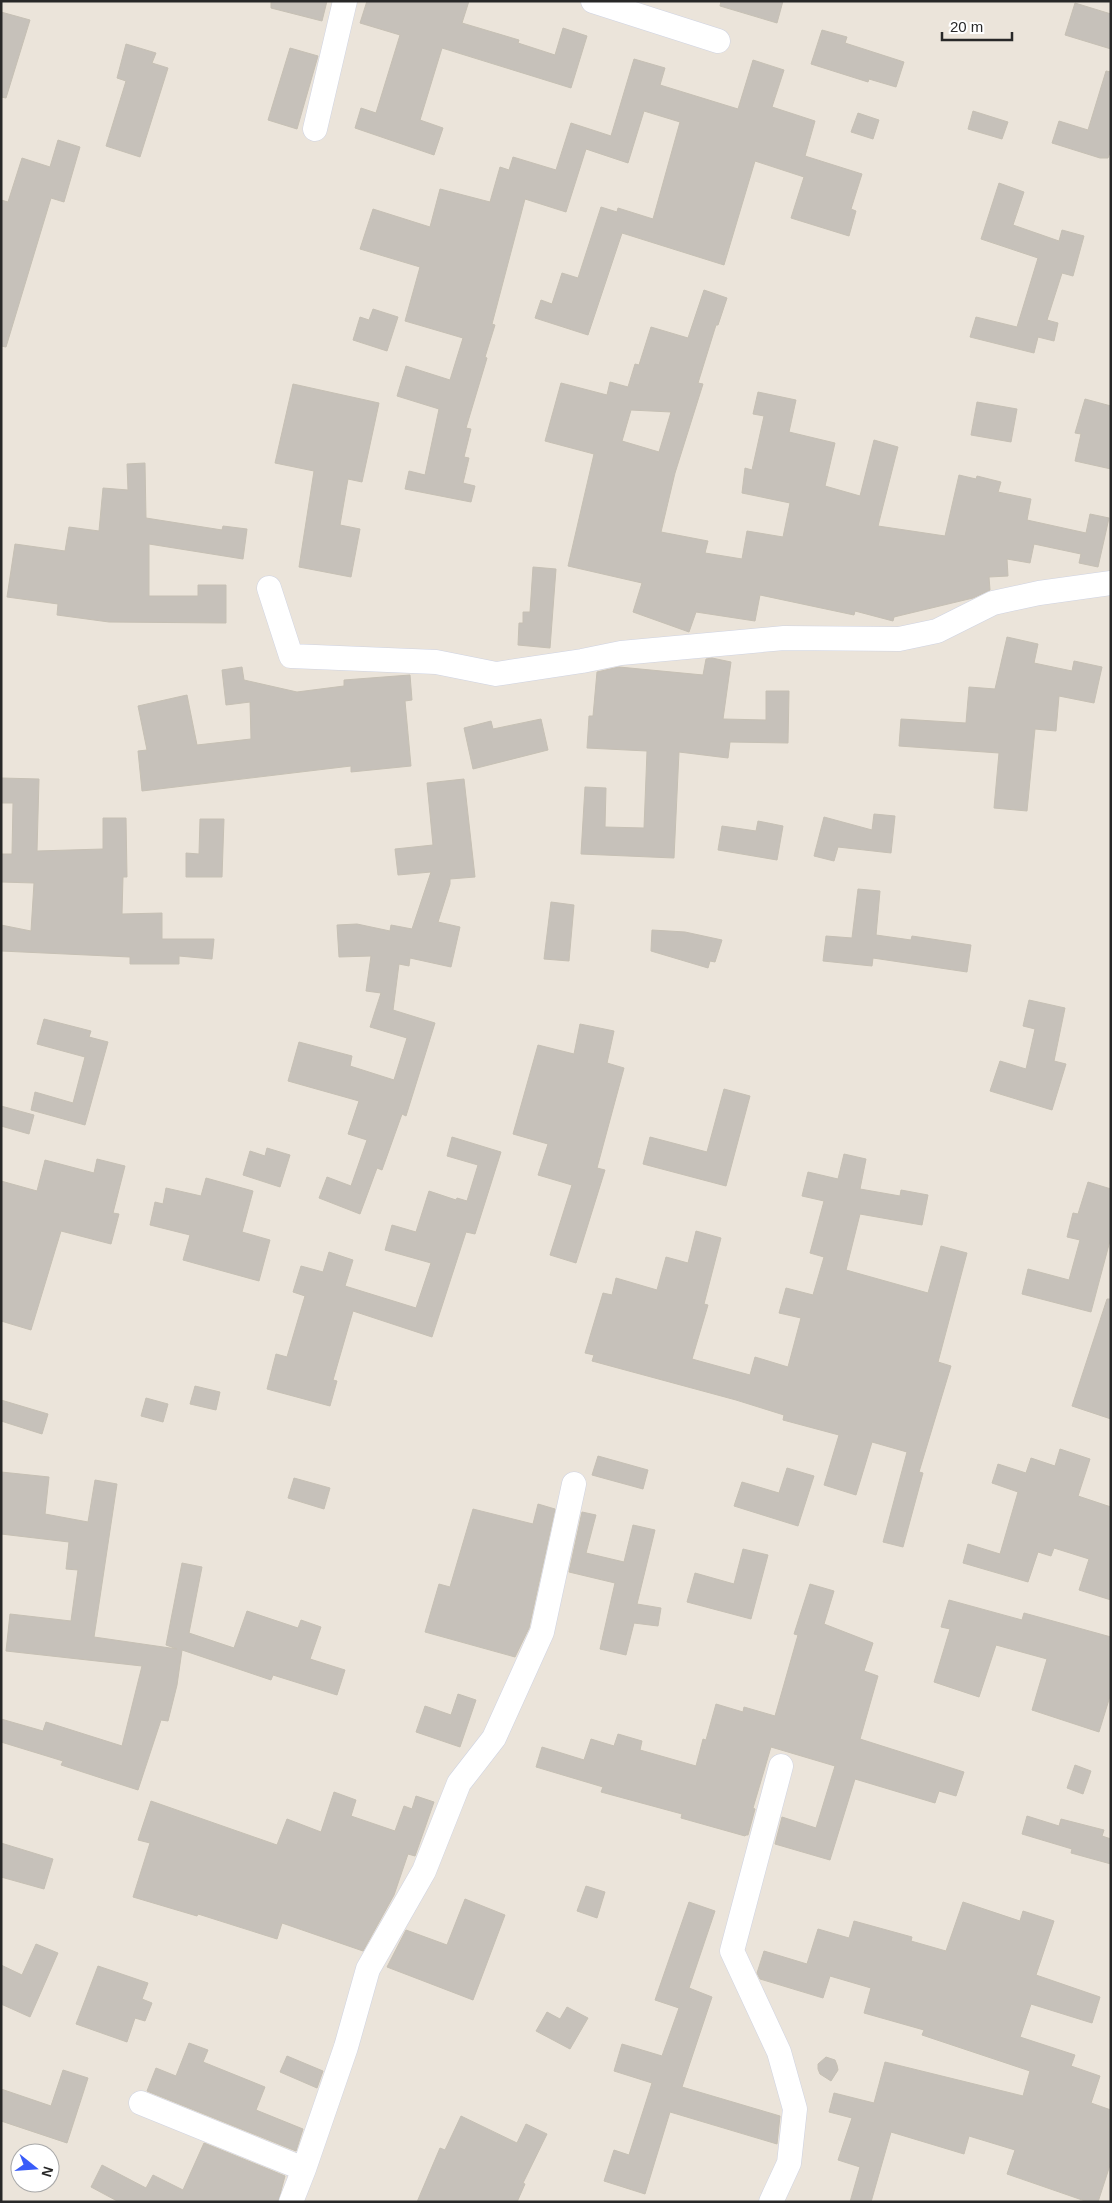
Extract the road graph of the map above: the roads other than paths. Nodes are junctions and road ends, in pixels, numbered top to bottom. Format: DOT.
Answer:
graph roads {
  1 [pos="345,1"];
  2 [pos="593,1"];
  3 [pos="718,41"];
  4 [pos="315,128"];
  5 [pos="1111,583"];
  6 [pos="269,588"];
  7 [pos="574,1484"];
  8 [pos="781,1766"];
  9 [pos="141,2103"];
  10 [pos="304,2169"];
  11 [pos="291,2202"];
  12 [pos="771,2202"];
  1 -- 4 [label="street"];
  2 -- 3 [label="street"];
  5 -- 6 [label="street"];
  7 -- 10 [label="street"];
  8 -- 12 [label="street"];
  9 -- 10 [label="street"];
  10 -- 11 [label="street"];
}
